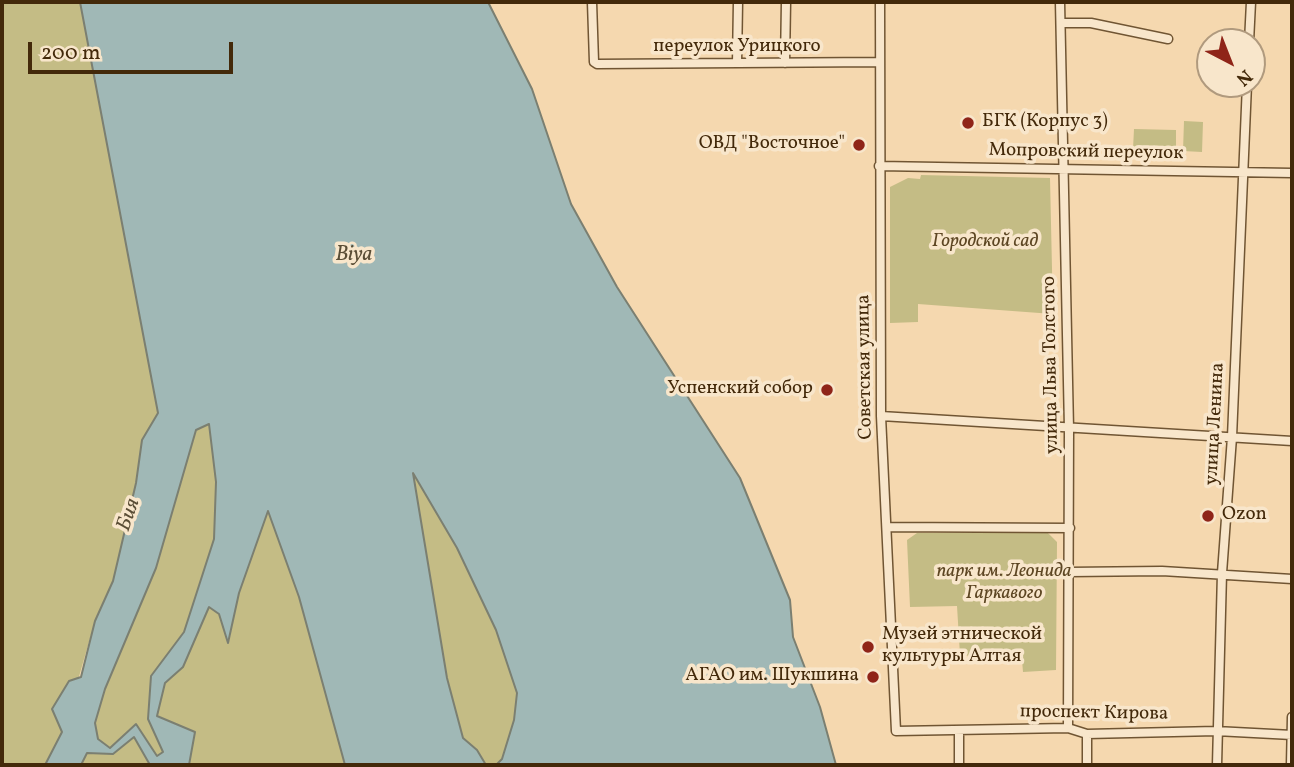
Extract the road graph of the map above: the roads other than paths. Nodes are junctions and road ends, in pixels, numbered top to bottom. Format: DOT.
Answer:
graph roads {
  1 [pos="592,2"];
  2 [pos="738,2"];
  3 [pos="786,2"];
  4 [pos="880,2"];
  5 [pos="1060,2"];
  6 [pos="1251,2"];
  7 [pos="1060,23"];
  8 [pos="1250,28"];
  9 [pos="1168,39"];
  10 [pos="879,62"];
  11 [pos="737,63"];
  12 [pos="785,63"];
  13 [pos="1246,98"];
  14 [pos="879,166"];
  15 [pos="1064,168"];
  16 [pos="1243,172"];
  17 [pos="1292,173"];
  18 [pos="881,416"];
  19 [pos="1069,429"];
  20 [pos="1232,438"];
  21 [pos="1292,440"];
  22 [pos="887,527"];
  23 [pos="1070,528"];
  24 [pos="1069,572"];
  25 [pos="1222,573"];
  26 [pos="1292,579"];
  27 [pos="1292,717"];
  28 [pos="1068,728"];
  29 [pos="959,730"];
  30 [pos="895,731"];
  31 [pos="1216,731"];
  32 [pos="1087,734"];
  33 [pos="1292,735"];
  34 [pos="959,765"];
  35 [pos="1087,765"];
  36 [pos="1217,765"];
  37 [pos="1291,765"];
  1 -- 11 [label="street, переулок Урицкого"];
  2 -- 11 [label="street"];
  3 -- 12 [label="street"];
  4 -- 10 [label="street, Советская улица"];
  5 -- 7 [label="street, улица Льва Толстого"];
  6 -- 8 [label="street"];
  7 -- 9 [label="street"];
  7 -- 15 [label="street, улица Льва Толстого"];
  10 -- 12 [label="street, переулок Урицкого"];
  10 -- 14 [label="street, Советская улица"];
  11 -- 12 [label="street, переулок Урицкого"];
  13 -- 16 [label="street, улица Ленина"];
  14 -- 15 [label="street, Мопровский переулок"];
  14 -- 18 [label="street, Советская улица"];
  15 -- 16 [label="street, Мопровский переулок"];
  15 -- 19 [label="street, улица Льва Толстого"];
  16 -- 17 [label="street, Мопровский переулок"];
  16 -- 20 [label="street, улица Ленина"];
  18 -- 19 [label="street"];
  18 -- 22 [label="street, Советская улица"];
  19 -- 20 [label="street"];
  19 -- 23 [label="street, улица Льва Толстого"];
  20 -- 21 [label="street"];
  20 -- 25 [label="street, улица Ленина"];
  22 -- 23 [label="street"];
  22 -- 30 [label="street, Советская улица"];
  23 -- 24 [label="street, улица Льва Толстого"];
  24 -- 25 [label="street"];
  24 -- 28 [label="street, улица Льва Толстого"];
  25 -- 26 [label="street"];
  25 -- 31 [label="street, улица Ленина"];
  27 -- 33 [label="street"];
  28 -- 29 [label="street, проспект Кирова"];
  28 -- 32 [label="street, проспект Кирова"];
  29 -- 30 [label="street, проспект Кирова"];
  29 -- 34 [label="street"];
  31 -- 32 [label="street, проспект Кирова"];
  31 -- 33 [label="street, проспект Кирова"];
  31 -- 36 [label="street, улица Ленина"];
  32 -- 35 [label="street"];
  33 -- 37 [label="street"];
}
